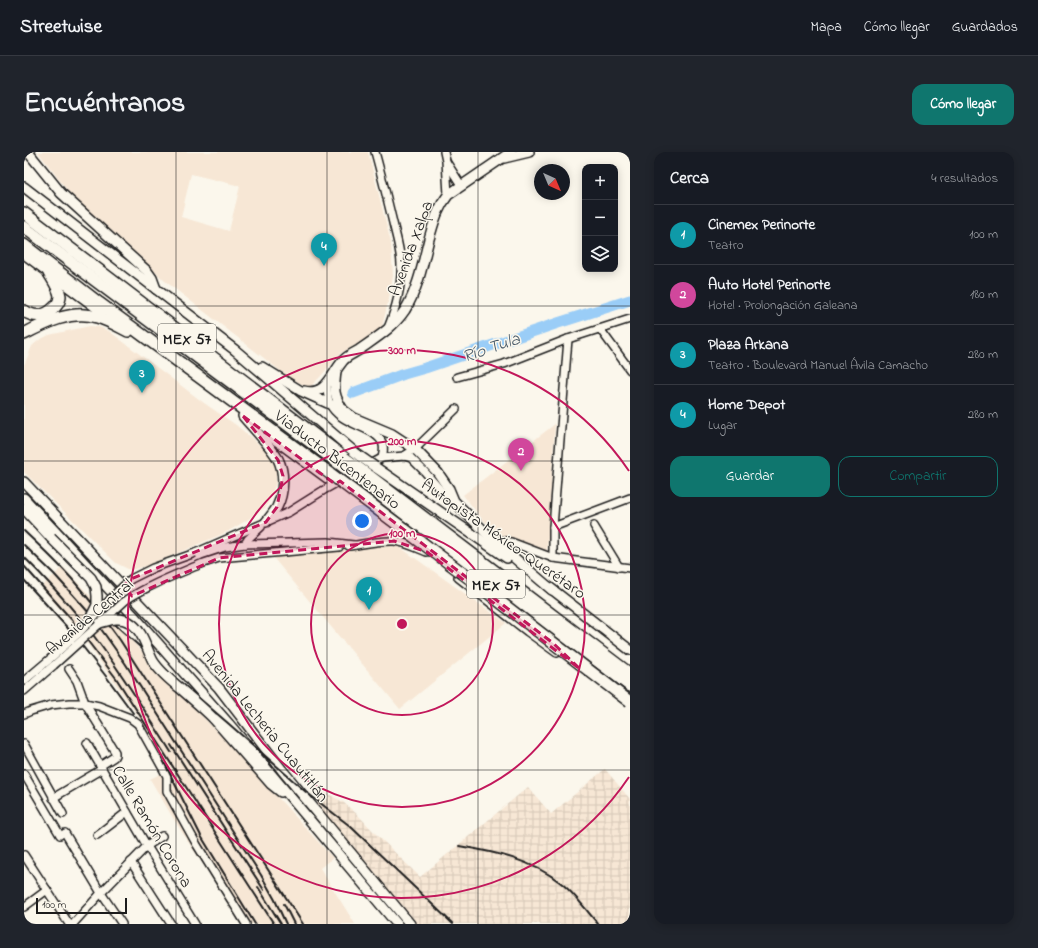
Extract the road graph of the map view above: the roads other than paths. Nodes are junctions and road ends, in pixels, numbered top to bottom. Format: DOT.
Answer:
graph roads {
  1 [pos="28,152"];
  2 [pos="376,152"];
  3 [pos="444,152"];
  4 [pos="511,152"];
  5 [pos="529,152"];
  6 [pos="502,158"];
  7 [pos="446,161"];
  8 [pos="461,185"];
  9 [pos="24,187"];
  10 [pos="448,195"];
  11 [pos="24,213"];
  12 [pos="24,227"];
  13 [pos="24,246"];
  14 [pos="24,254"];
  15 [pos="49,273"];
  16 [pos="157,290"];
  17 [pos="24,310"];
  18 [pos="630,319"];
  19 [pos="600,329"];
  20 [pos="128,331"];
  21 [pos="386,332"];
  22 [pos="24,334"];
  23 [pos="568,339"];
  24 [pos="235,350"];
  25 [pos="336,370"];
  26 [pos="630,370"];
  27 [pos="457,376"];
  28 [pos="327,383"];
  29 [pos="301,391"];
  30 [pos="330,405"];
  31 [pos="456,408"];
  32 [pos="343,410"];
  33 [pos="243,416"];
  34 [pos="415,449"];
  35 [pos="404,456"];
  36 [pos="382,458"];
  37 [pos="351,462"];
  38 [pos="368,475"];
  39 [pos="24,482"];
  40 [pos="24,498"];
  41 [pos="630,498"];
  42 [pos="454,501"];
  43 [pos="24,509"];
  44 [pos="266,522"];
  45 [pos="594,526"];
  46 [pos="553,527"];
  47 [pos="491,538"];
  48 [pos="480,540"];
  49 [pos="245,544"];
  50 [pos="354,545"];
  51 [pos="427,552"];
  52 [pos="553,558"];
  53 [pos="619,567"];
  54 [pos="630,568"];
  55 [pos="483,574"];
  56 [pos="126,590"];
  57 [pos="552,590"];
  58 [pos="117,598"];
  59 [pos="88,623"];
  60 [pos="100,623"];
  61 [pos="630,650"];
  62 [pos="52,662"];
  63 [pos="69,669"];
  64 [pos="580,669"];
  65 [pos="630,674"];
  66 [pos="24,681"];
  67 [pos="630,686"];
  68 [pos="24,691"];
  69 [pos="630,702"];
  70 [pos="85,703"];
  71 [pos="630,706"];
  72 [pos="24,714"];
  73 [pos="87,743"];
  74 [pos="24,744"];
  75 [pos="101,768"];
  76 [pos="24,774"];
  77 [pos="53,798"];
  78 [pos="294,801"];
  79 [pos="127,812"];
  80 [pos="62,814"];
  81 [pos="97,835"];
  82 [pos="162,836"];
  83 [pos="147,846"];
  84 [pos="24,855"];
  85 [pos="131,862"];
  86 [pos="47,890"];
  87 [pos="101,893"];
  88 [pos="24,907"];
  89 [pos="69,924"];
  90 [pos="73,924"];
  91 [pos="122,924"];
  92 [pos="171,924"];
  93 [pos="195,924"];
  94 [pos="246,924"];
  95 [pos="397,924"];
  96 [pos="410,924"];
  1 -- 16 [label="main road"];
  2 -- 21 [label="street"];
  3 -- 7 [label="street"];
  4 -- 6 [label="main road, Avenida Xalpa"];
  5 -- 6 [label="main road, Avenida Xalpa"];
  6 -- 8 [label="main road, Avenida Xalpa"];
  7 -- 8 [label="street"];
  7 -- 10 [label="street"];
  8 -- 10 [label="main road, Avenida Xalpa"];
  9 -- 16 [label="main road"];
  10 -- 21 [label="main road, Avenida Xalpa"];
  11 -- 37 [label="highway, MEX 57"];
  12 -- 37 [label="highway, MEX 57"];
  13 -- 69 [label="highway, Viaducto Bicentenario, bridge"];
  14 -- 15 [label="main road"];
  15 -- 17 [label="highway"];
  15 -- 20 [label="main road"];
  16 -- 24 [label="main road"];
  18 -- 19 [label="street"];
  19 -- 23 [label="street"];
  19 -- 26 [label="street"];
  20 -- 22 [label="highway"];
  20 -- 33 [label="main road"];
  21 -- 25 [label="main road, Avenida Xalpa"];
  23 -- 27 [label="street"];
  23 -- 46 [label="street"];
  24 -- 29 [label="main road"];
  24 -- 37 [label="main road"];
  25 -- 28 [label="main road, Avenida Xalpa"];
  25 -- 32 [label="main road"];
  28 -- 29 [label="main road, Avenida Xalpa"];
  28 -- 30 [label="street"];
  29 -- 30 [label="main road"];
  30 -- 32 [label="main road"];
  30 -- 36 [label="street"];
  31 -- 34 [label="street"];
  32 -- 34 [label="main road"];
  33 -- 44 [label="main road"];
  33 -- 51 [label="main road"];
  34 -- 35 [label="street"];
  34 -- 42 [label="main road"];
  35 -- 36 [label="street"];
  35 -- 42 [label="street"];
  36 -- 44 [label="street, Avenida Central"];
  37 -- 38 [label="highway, MEX 57, bridge"];
  38 -- 48 [label="main road, Autopista México-Querétaro"];
  38 -- 55 [label="highway, MEX 57"];
  38 -- 65 [label="highway, MEX 57"];
  39 -- 56 [label="main road, Avenida Lecheria Cuautitlán"];
  40 -- 58 [label="main road, Avenida Lecheria Cuautitlán"];
  41 -- 46 [label="street"];
  42 -- 47 [label="main road"];
  43 -- 59 [label="main road, bridge"];
  44 -- 49 [label="street"];
  44 -- 59 [label="street, Avenida Central, bridge"];
  45 -- 53 [label="street"];
  46 -- 52 [label="street"];
  47 -- 48 [label="street"];
  47 -- 52 [label="street"];
  47 -- 57 [label="main road"];
  48 -- 57 [label="main road, Autopista México-Querétaro"];
  49 -- 50 [label="street"];
  49 -- 56 [label="street"];
  50 -- 51 [label="street"];
  50 -- 60 [label="street, Avenida Central, bridge"];
  51 -- 64 [label="main road"];
  52 -- 53 [label="street"];
  53 -- 54 [label="street"];
  55 -- 64 [label="highway"];
  55 -- 67 [label="highway, MEX 57"];
  56 -- 58 [label="street"];
  56 -- 96 [label="main road, Avenida Lecheria Cuautitlán"];
  57 -- 61 [label="main road, Autopista México-Querétaro"];
  58 -- 78 [label="main road, Avenida Lecheria Cuautitlán"];
  59 -- 62 [label="street, Avenida Central, bridge"];
  60 -- 62 [label="street, Avenida Central, bridge"];
  60 -- 78 [label="main road, bridge"];
  62 -- 66 [label="street, Avenida Central"];
  62 -- 68 [label="street, Avenida Central"];
  63 -- 70 [label="street"];
  64 -- 71 [label="main road"];
  70 -- 72 [label="street"];
  70 -- 75 [label="street"];
  70 -- 94 [label="street"];
  73 -- 75 [label="street, Calle Ramón Corona"];
  74 -- 77 [label="street"];
  75 -- 77 [label="street"];
  75 -- 79 [label="street, Calle Ramón Corona"];
  76 -- 87 [label="street"];
  77 -- 80 [label="street"];
  78 -- 95 [label="main road, Avenida Lecheria Cuautitlán"];
  79 -- 81 [label="street"];
  79 -- 83 [label="street, Calle Ramón Corona"];
  82 -- 83 [label="street"];
  83 -- 85 [label="street"];
  83 -- 93 [label="street, Calle Ramón Corona"];
  84 -- 86 [label="street"];
  85 -- 87 [label="street"];
  85 -- 92 [label="street"];
  86 -- 88 [label="street"];
  86 -- 89 [label="street"];
  87 -- 90 [label="street"];
  87 -- 91 [label="street"];
}
